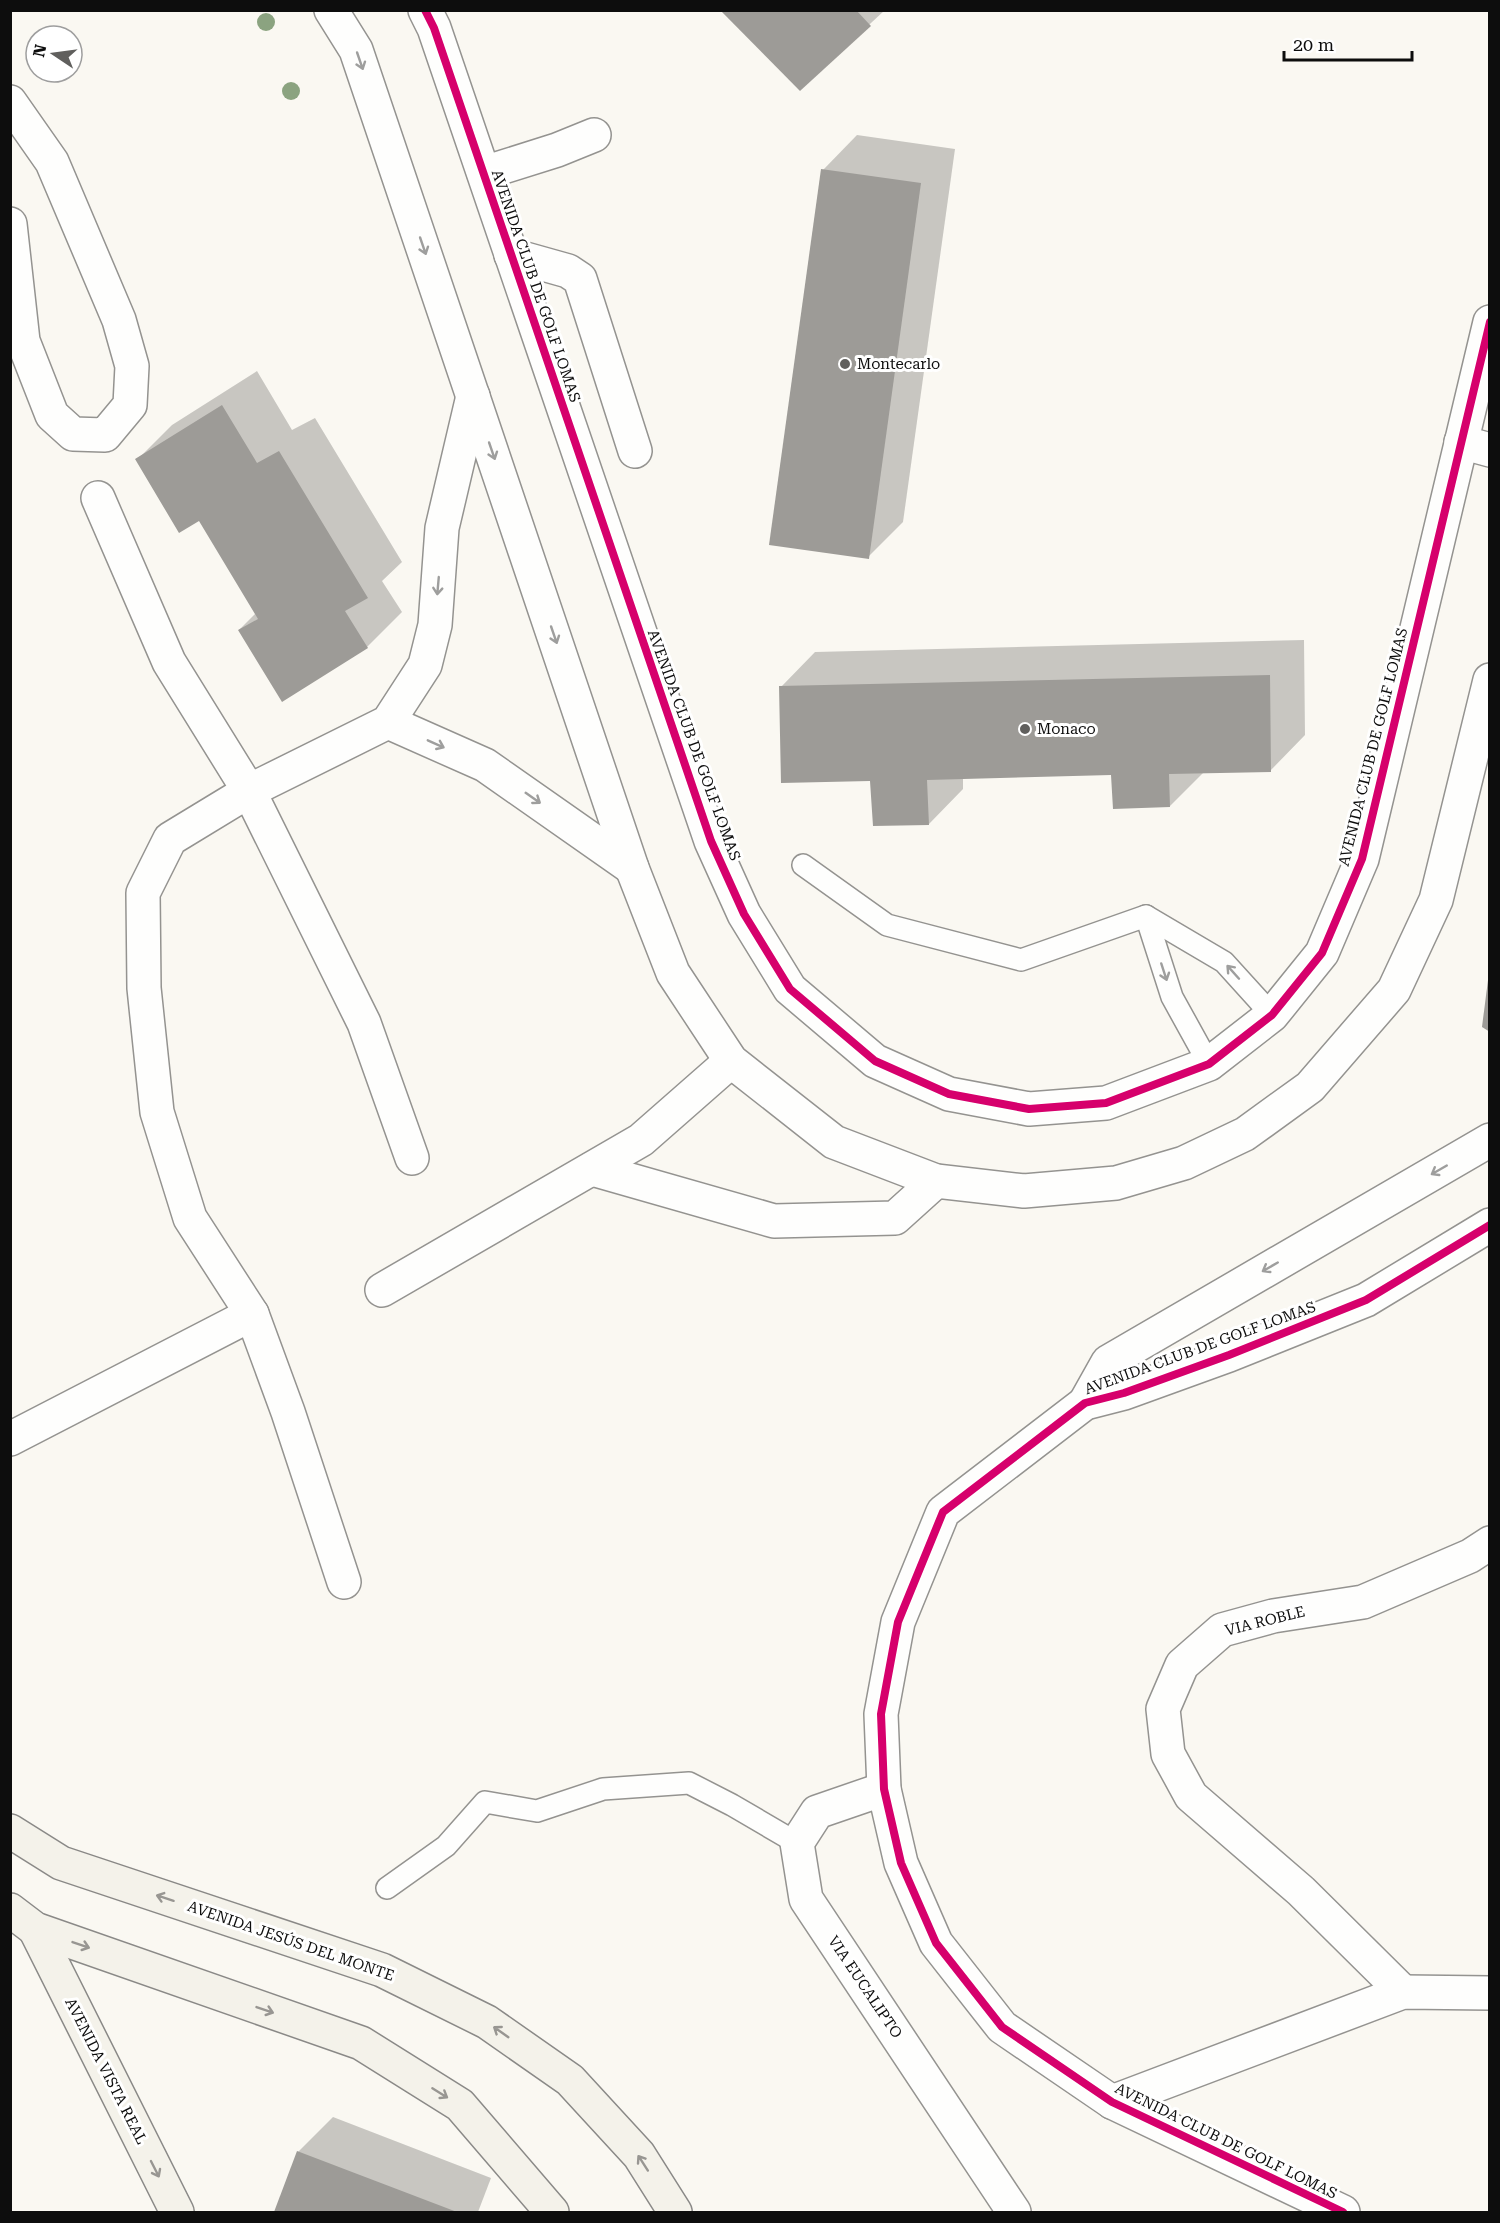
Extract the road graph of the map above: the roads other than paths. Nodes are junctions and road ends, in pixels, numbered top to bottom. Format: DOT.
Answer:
graph roads {
  1 [pos="331,10"];
  2 [pos="425,10"];
  3 [pos="10,102"];
  4 [pos="594,135"];
  5 [pos="484,173"];
  6 [pos="10,224"];
  7 [pos="511,255"];
  8 [pos="1490,322"];
  9 [pos="473,395"];
  10 [pos="1475,446"];
  11 [pos="635,451"];
  12 [pos="98,498"];
  13 [pos="1490,680"];
  14 [pos="388,722"];
  15 [pos="249,791"];
  16 [pos="803,865"];
  17 [pos="632,868"];
  18 [pos="1146,916"];
  19 [pos="1272,1015"];
  20 [pos="731,1061"];
  21 [pos="1209,1064"];
  22 [pos="1490,1140"];
  23 [pos="412,1158"];
  24 [pos="592,1169"];
  25 [pos="936,1181"];
  26 [pos="1490,1225"];
  27 [pos="382,1290"];
  28 [pos="252,1314"];
  29 [pos="1085,1403"];
  30 [pos="10,1439"];
  31 [pos="1490,1543"];
  32 [pos="344,1582"];
  33 [pos="884,1789"];
  34 [pos="10,1831"];
  35 [pos="797,1843"];
  36 [pos="387,1888"];
  37 [pos="23,1920"];
  38 [pos="1403,1992"];
  39 [pos="1490,1993"];
  40 [pos="1112,2102"];
  41 [pos="177,2212"];
  42 [pos="552,2212"];
  43 [pos="675,2212"];
  44 [pos="1014,2212"];
  45 [pos="1343,2212"];
  1 -- 9 [label="street, one-way"];
  2 -- 5 [label="street, AVENIDA CLUB DE GOLF LOMAS"];
  3 -- 6 [label="street"];
  4 -- 5 [label="street"];
  5 -- 7 [label="street, AVENIDA CLUB DE GOLF LOMAS"];
  7 -- 11 [label="street"];
  7 -- 21 [label="street, AVENIDA CLUB DE GOLF LOMAS"];
  8 -- 10 [label="street, AVENIDA CLUB DE GOLF LOMAS"];
  9 -- 14 [label="street, one-way"];
  9 -- 17 [label="street, one-way"];
  10 -- 19 [label="street, AVENIDA CLUB DE GOLF LOMAS"];
  12 -- 15 [label="street"];
  13 -- 25 [label="street"];
  14 -- 15 [label="street"];
  14 -- 17 [label="street, one-way"];
  15 -- 23 [label="street"];
  15 -- 28 [label="street"];
  16 -- 18 [label="lane"];
  17 -- 20 [label="street"];
  19 -- 18 [label="lane, one-way"];
  18 -- 21 [label="lane, one-way"];
  19 -- 21 [label="street, AVENIDA CLUB DE GOLF LOMAS"];
  20 -- 24 [label="street"];
  20 -- 25 [label="street"];
  22 -- 29 [label="street, AVENIDA CLUB DE GOLF LOMAS, one-way"];
  24 -- 25 [label="street"];
  24 -- 27 [label="street"];
  26 -- 29 [label="street, AVENIDA CLUB DE GOLF LOMAS"];
  28 -- 30 [label="street"];
  28 -- 32 [label="street"];
  29 -- 33 [label="street, AVENIDA CLUB DE GOLF LOMAS"];
  31 -- 38 [label="street, VIA ROBLE"];
  33 -- 35 [label="street"];
  33 -- 40 [label="street, AVENIDA CLUB DE GOLF LOMAS"];
  43 -- 34 [label="main road, AVENIDA JESÚS DEL MONTE, one-way"];
  35 -- 36 [label="lane"];
  35 -- 44 [label="street, VIA EUCALIPTO"];
  37 -- 41 [label="main road, AVENIDA VISTA REAL, one-way"];
  37 -- 42 [label="main road, one-way"];
  38 -- 39 [label="street"];
  38 -- 40 [label="street"];
  40 -- 45 [label="street, AVENIDA CLUB DE GOLF LOMAS"];
}
